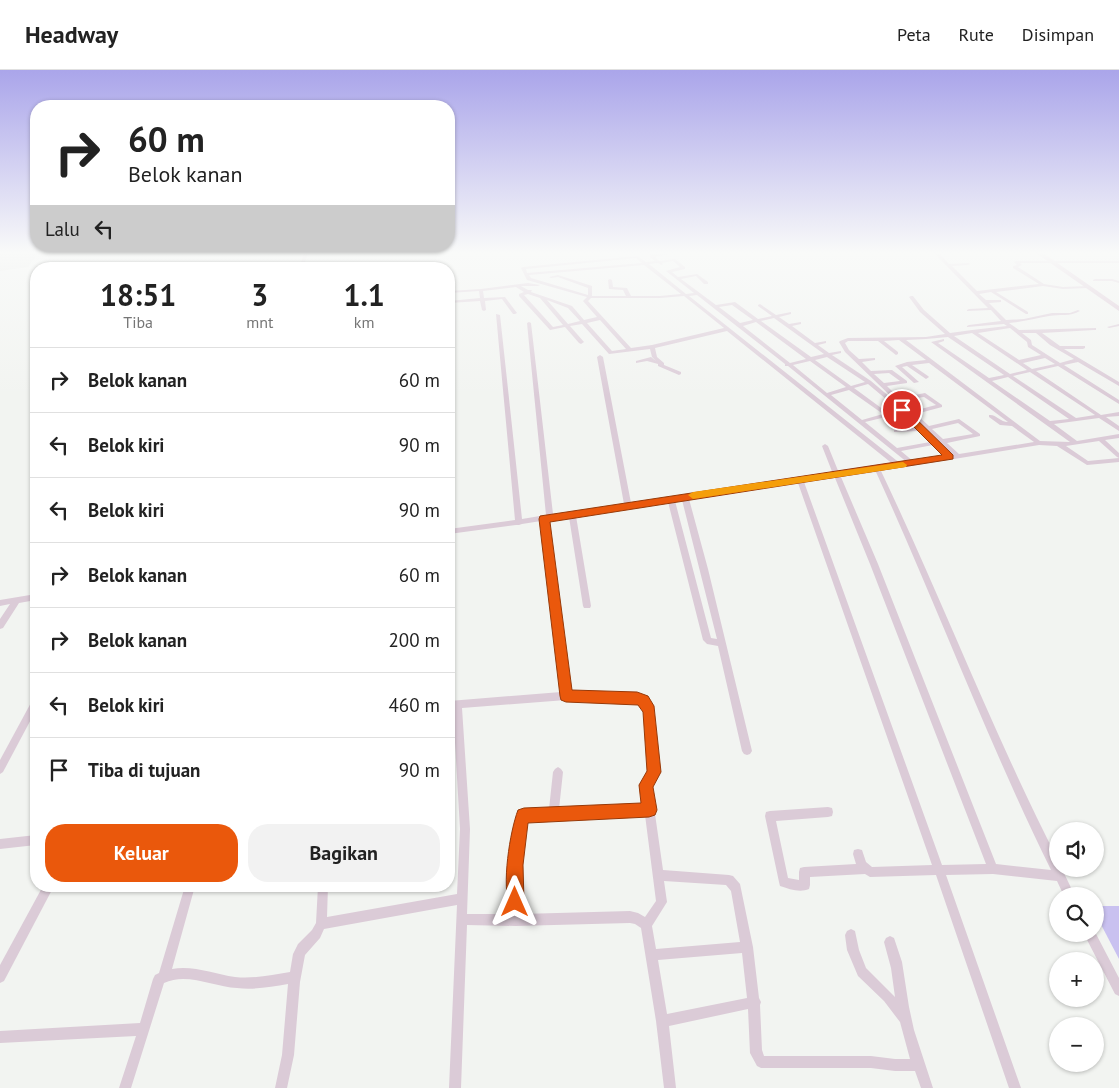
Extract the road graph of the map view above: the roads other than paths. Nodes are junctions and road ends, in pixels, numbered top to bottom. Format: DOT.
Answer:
graph roads {
  1 [pos="484,301"];
  2 [pos="505,301"];
  3 [pos="525,301"];
  4 [pos="544,301"];
  5 [pos="551,301"];
  6 [pos="589,301"];
  7 [pos="694,301"];
  8 [pos="706,301"];
  9 [pos="914,301"];
  10 [pos="999,301"];
  11 [pos="1006,301"];
  12 [pos="1107,301"];
  13 [pos="984,302"];
  14 [pos="561,304"];
  15 [pos="760,305"];
  16 [pos="550,306"];
  17 [pos="714,307"];
  18 [pos="1119,308"];
  19 [pos="992,309"];
  20 [pos="969,310"];
  21 [pos="486,311"];
  22 [pos="1078,311"];
  23 [pos="721,312"];
  24 [pos="515,313"];
  25 [pos="790,313"];
  26 [pos="1026,313"];
  27 [pos="710,314"];
  28 [pos="498,315"];
  29 [pos="775,316"];
  30 [pos="601,318"];
  31 [pos="758,320"];
  32 [pos="584,322"];
  33 [pos="529,323"];
  34 [pos="799,323"];
  35 [pos="738,324"];
  36 [pos="1007,324"];
  37 [pos="1119,325"];
  38 [pos="567,326"];
  39 [pos="788,326"];
  40 [pos="969,326"];
  41 [pos="726,327"];
  42 [pos="1109,327"];
  43 [pos="1094,329"];
  44 [pos="1037,331"];
  45 [pos="977,332"];
  46 [pos="1017,332"];
  47 [pos="949,335"];
  48 [pos="618,337"];
  49 [pos="901,339"];
  50 [pos="879,340"];
  51 [pos="601,341"];
  52 [pos="581,342"];
  53 [pos="824,342"];
  54 [pos="814,345"];
  55 [pos="652,346"];
  56 [pos="1083,347"];
  57 [pos="1058,348"];
  58 [pos="630,350"];
  59 [pos="839,352"];
  60 [pos="896,353"];
  61 [pos="828,355"];
  62 [pos="1045,356"];
  63 [pos="600,357"];
  64 [pos="655,357"];
  65 [pos="810,359"];
  66 [pos="873,359"];
  67 [pos="648,360"];
  68 [pos="1079,360"];
  69 [pos="857,361"];
  70 [pos="929,361"];
  71 [pos="1021,361"];
  72 [pos="638,362"];
  73 [pos="660,364"];
  74 [pos="907,364"];
  75 [pos="788,365"];
  76 [pos="1060,365"];
  77 [pos="778,369"];
  78 [pos="1035,370"];
  79 [pos="679,373"];
  80 [pos="869,373"];
  81 [pos="859,375"];
  82 [pos="1010,375"];
  83 [pos="926,377"];
  84 [pos="988,380"];
  85 [pos="870,382"];
  86 [pos="916,382"];
  87 [pos="1119,384"];
  88 [pos="884,385"];
  89 [pos="850,388"];
  90 [pos="826,395"];
  91 [pos="900,399"];
  92 [pos="1119,402"];
  93 [pos="840,407"];
  94 [pos="829,409"];
  95 [pos="908,410"];
  96 [pos="886,414"];
  97 [pos="1119,414"];
  98 [pos="991,416"];
  99 [pos="1106,416"];
  100 [pos="1075,420"];
  101 [pos="860,422"];
  102 [pos="1050,423"];
  103 [pos="1119,423"];
  104 [pos="1013,424"];
  105 [pos="928,428"];
  106 [pos="1119,428"];
  107 [pos="907,429"];
  108 [pos="921,429"];
  109 [pos="896,431"];
  110 [pos="1119,436"];
  111 [pos="1100,439"];
  112 [pos="1075,442"];
  113 [pos="940,443"];
  114 [pos="1039,443"];
  115 [pos="1059,444"];
  116 [pos="825,446"];
  117 [pos="895,450"];
  118 [pos="957,456"];
  119 [pos="1119,456"];
  120 [pos="949,457"];
  121 [pos="1119,460"];
  122 [pos="912,463"];
  123 [pos="900,466"];
  124 [pos="877,468"];
  125 [pos="838,474"];
  126 [pos="800,479"];
  127 [pos="685,496"];
  128 [pos="670,499"];
  129 [pos="628,505"];
  130 [pos="572,514"];
  131 [pos="547,518"];
  132 [pos="519,523"];
  133 [pos="455,531"];
  134 [pos="679,533"];
  135 [pos="695,533"];
  136 [pos="30,598"];
  137 [pos="15,601"];
  138 [pos="0,602"];
  139 [pos="587,606"];
  140 [pos="0,626"];
  141 [pos="722,643"];
  142 [pos="566,695"];
  143 [pos="455,704"];
  144 [pos="30,713"];
  145 [pos="455,725"];
  146 [pos="747,751"];
  147 [pos="0,770"];
  148 [pos="558,772"];
  149 [pos="649,810"];
  150 [pos="828,812"];
  151 [pos="554,813"];
  152 [pos="30,841"];
  153 [pos="0,844"];
  154 [pos="1049,853"];
  155 [pos="858,854"];
  156 [pos="866,869"];
  157 [pos="939,870"];
  158 [pos="992,870"];
  159 [pos="659,875"];
  160 [pos="1049,875"];
  161 [pos="46,892"];
  162 [pos="188,892"];
  163 [pos="323,892"];
  164 [pos="462,899"];
  165 [pos="461,919"];
  166 [pos="516,920"];
  167 [pos="321,924"];
  168 [pos="646,925"];
  169 [pos="851,935"];
  170 [pos="890,942"];
  171 [pos="1094,942"];
  172 [pos="747,947"];
  173 [pos="652,954"];
  174 [pos="164,976"];
  175 [pos="0,977"];
  176 [pos="295,977"];
  177 [pos="1119,990"];
  178 [pos="755,1002"];
  179 [pos="662,1021"];
  180 [pos="907,1021"];
  181 [pos="144,1029"];
  182 [pos="0,1037"];
  183 [pos="918,1065"];
  184 [pos="125,1088"];
  185 [pos="281,1088"];
  186 [pos="455,1088"];
  187 [pos="670,1088"];
  188 [pos="927,1088"];
  189 [pos="1015,1088"];
  1 -- 21 [label="street"];
  2 -- 24 [label="street"];
  3 -- 38 [label="street"];
  4 -- 16 [label="street"];
  5 -- 14 [label="street"];
  6 -- 30 [label="street"];
  7 -- 27 [label="street"];
  8 -- 17 [label="street"];
  9 -- 47 [label="street"];
  10 -- 13 [label="street"];
  11 -- 26 [label="street"];
  12 -- 18 [label="street"];
  13 -- 19 [label="street"];
  14 -- 16 [label="street"];
  14 -- 32 [label="street"];
  15 -- 29 [label="street"];
  16 -- 38 [label="street"];
  17 -- 23 [label="street"];
  17 -- 31 [label="street"];
  19 -- 20 [label="street"];
  19 -- 36 [label="street"];
  22 -- 36 [label="street"];
  23 -- 27 [label="street"];
  23 -- 35 [label="street"];
  25 -- 29 [label="street"];
  27 -- 41 [label="street"];
  28 -- 132 [label="street"];
  29 -- 31 [label="street"];
  29 -- 39 [label="street"];
  30 -- 32 [label="street"];
  30 -- 48 [label="street"];
  31 -- 35 [label="street"];
  31 -- 65 [label="street"];
  32 -- 38 [label="street"];
  32 -- 51 [label="street"];
  33 -- 131 [label="street"];
  34 -- 39 [label="street"];
  35 -- 41 [label="street"];
  35 -- 75 [label="street"];
  36 -- 40 [label="street"];
  36 -- 45 [label="street"];
  36 -- 46 [label="street"];
  37 -- 42 [label="street"];
  38 -- 52 [label="street"];
  39 -- 54 [label="street"];
  41 -- 55 [label="street"];
  41 -- 77 [label="street"];
  43 -- 44 [label="street"];
  44 -- 46 [label="street"];
  44 -- 57 [label="street"];
  45 -- 47 [label="street"];
  45 -- 71 [label="street"];
  46 -- 62 [label="street"];
  47 -- 49 [label="street"];
  47 -- 82 [label="street"];
  47 -- 84 [label="street"];
  48 -- 51 [label="street"];
  48 -- 58 [label="street"];
  49 -- 50 [label="street"];
  49 -- 70 [label="street"];
  50 -- 60 [label="street"];
  50 -- 69 [label="street"];
  51 -- 58 [label="street"];
  53 -- 54 [label="street"];
  54 -- 61 [label="street"];
  55 -- 58 [label="street"];
  55 -- 64 [label="street"];
  56 -- 57 [label="street"];
  57 -- 68 [label="street"];
  59 -- 61 [label="street"];
  61 -- 65 [label="street"];
  61 -- 81 [label="street"];
  62 -- 71 [label="street"];
  62 -- 76 [label="street"];
  63 -- 129 [label="street"];
  64 -- 67 [label="street"];
  64 -- 73 [label="street"];
  65 -- 75 [label="street"];
  65 -- 89 [label="street"];
  66 -- 69 [label="street"];
  67 -- 72 [label="street"];
  67 -- 73 [label="street"];
  68 -- 76 [label="street"];
  68 -- 87 [label="street"];
  69 -- 80 [label="street"];
  70 -- 74 [label="street"];
  70 -- 104 [label="street"];
  71 -- 78 [label="street"];
  73 -- 79 [label="street"];
  74 -- 83 [label="street"];
  74 -- 86 [label="street"];
  75 -- 77 [label="street"];
  75 -- 90 [label="street"];
  76 -- 78 [label="street"];
  76 -- 92 [label="street"];
  77 -- 94 [label="street"];
  78 -- 82 [label="street"];
  78 -- 99 [label="street"];
  80 -- 81 [label="street"];
  80 -- 88 [label="street"];
  80 -- 88 [label="street"];
  81 -- 85 [label="street"];
  82 -- 84 [label="street"];
  82 -- 100 [label="street"];
  84 -- 102 [label="street"];
  85 -- 89 [label="street"];
  85 -- 95 [label="street"];
  88 -- 91 [label="street"];
  89 -- 90 [label="street"];
  89 -- 96 [label="street"];
  90 -- 93 [label="street"];
  91 -- 95 [label="street"];
  91 -- 95 [label="street"];
  93 -- 94 [label="street"];
  93 -- 101 [label="street"];
  94 -- 123 [label="street"];
  95 -- 96 [label="street"];
  95 -- 105 [label="street"];
  95 -- 108 [label="street"];
  96 -- 101 [label="street"];
  96 -- 107 [label="street"];
  97 -- 99 [label="street"];
  98 -- 104 [label="street"];
  99 -- 100 [label="street"];
  99 -- 103 [label="street"];
  99 -- 106 [label="street"];
  100 -- 102 [label="street"];
  101 -- 117 [label="street"];
  102 -- 112 [label="street"];
  104 -- 114 [label="street"];
  105 -- 113 [label="street"];
  105 -- 113 [label="street"];
  107 -- 108 [label="street"];
  107 -- 109 [label="street"];
  108 -- 113 [label="street"];
  110 -- 111 [label="street"];
  111 -- 112 [label="street"];
  111 -- 119 [label="street"];
  112 -- 115 [label="street"];
  113 -- 117 [label="street"];
  113 -- 118 [label="street"];
  113 -- 120 [label="street"];
  114 -- 115 [label="street"];
  114 -- 118 [label="street"];
  115 -- 121 [label="street"];
  116 -- 125 [label="street"];
  117 -- 122 [label="street"];
  118 -- 120 [label="street"];
  120 -- 122 [label="street"];
  122 -- 123 [label="street"];
  123 -- 124 [label="street"];
  124 -- 125 [label="street"];
  124 -- 154 [label="street"];
  125 -- 126 [label="street"];
  125 -- 158 [label="street"];
  126 -- 127 [label="street"];
  126 -- 157 [label="street"];
  127 -- 128 [label="street"];
  127 -- 135 [label="street"];
  128 -- 129 [label="street"];
  128 -- 134 [label="street"];
  129 -- 130 [label="street"];
  130 -- 131 [label="street"];
  130 -- 139 [label="street"];
  131 -- 132 [label="street"];
  131 -- 142 [label="street"];
  132 -- 133 [label="street"];
  134 -- 135 [label="street"];
  134 -- 141 [label="street"];
  135 -- 141 [label="street"];
  136 -- 137 [label="street"];
  137 -- 138 [label="street"];
  137 -- 140 [label="street"];
  141 -- 146 [label="street"];
  142 -- 143 [label="street"];
  142 -- 149 [label="street"];
  144 -- 147 [label="street"];
  145 -- 164 [label="street"];
  148 -- 151 [label="street"];
  149 -- 151 [label="street"];
  149 -- 159 [label="street"];
  150 -- 156 [label="street"];
  151 -- 166 [label="street"];
  152 -- 153 [label="street"];
  155 -- 156 [label="street"];
  156 -- 157 [label="street"];
  157 -- 158 [label="street"];
  157 -- 189 [label="street"];
  158 -- 160 [label="street"];
  159 -- 168 [label="street"];
  159 -- 172 [label="street"];
  161 -- 175 [label="street"];
  162 -- 174 [label="street"];
  163 -- 167 [label="street"];
  164 -- 165 [label="street"];
  164 -- 167 [label="street"];
  165 -- 166 [label="street"];
  165 -- 186 [label="street"];
  166 -- 168 [label="street"];
  167 -- 176 [label="street"];
  168 -- 173 [label="street"];
  169 -- 180 [label="street"];
  170 -- 180 [label="street"];
  171 -- 177 [label="street"];
  172 -- 173 [label="street"];
  172 -- 178 [label="street"];
  173 -- 179 [label="street"];
  174 -- 176 [label="street"];
  174 -- 181 [label="street"];
  176 -- 185 [label="street"];
  178 -- 179 [label="street"];
  178 -- 183 [label="street"];
  179 -- 187 [label="street"];
  180 -- 183 [label="street"];
  181 -- 182 [label="street"];
  181 -- 184 [label="street"];
  183 -- 188 [label="street"];
}
